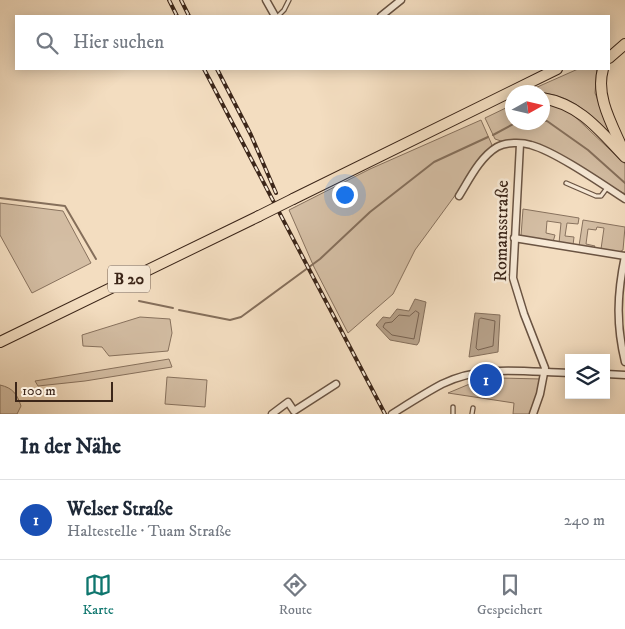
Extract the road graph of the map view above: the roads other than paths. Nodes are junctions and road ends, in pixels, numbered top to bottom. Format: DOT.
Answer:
graph roads {
  1 [pos="266,0"];
  2 [pos="289,0"];
  3 [pos="401,0"];
  4 [pos="275,15"];
  5 [pos="277,15"];
  6 [pos="382,15"];
  7 [pos="625,38"];
  8 [pos="625,44"];
  9 [pos="610,45"];
  10 [pos="610,57"];
  11 [pos="555,70"];
  12 [pos="603,70"];
  13 [pos="550,100"];
  14 [pos="505,101"];
  15 [pos="488,104"];
  16 [pos="520,144"];
  17 [pos="625,156"];
  18 [pos="566,184"];
  19 [pos="607,188"];
  20 [pos="460,196"];
  21 [pos="625,199"];
  22 [pos="514,238"];
  23 [pos="625,256"];
  24 [pos="0,342"];
  25 [pos="625,362"];
  26 [pos="545,373"];
  27 [pos="565,374"];
  28 [pos="610,374"];
  29 [pos="625,375"];
  30 [pos="336,384"];
  31 [pos="453,407"];
  32 [pos="473,408"];
  33 [pos="272,414"];
  34 [pos="392,414"];
  35 [pos="453,414"];
  36 [pos="472,414"];
  37 [pos="533,414"];
  1 -- 4 [label="street"];
  2 -- 5 [label="lane"];
  3 -- 6 [label="street"];
  7 -- 9 [label="highway"];
  8 -- 10 [label="highway"];
  11 -- 15 [label="highway, B 20"];
  12 -- 17 [label="highway"];
  13 -- 17 [label="highway"];
  14 -- 15 [label="highway"];
  15 -- 24 [label="highway, B 20, bridge"];
  16 -- 19 [label="street, Romansstraße"];
  16 -- 20 [label="street, Romansstraße"];
  16 -- 22 [label="street, Romansstraße"];
  18 -- 19 [label="lane"];
  19 -- 21 [label="street, Romansstraße"];
  22 -- 23 [label="street"];
  22 -- 26 [label="street, Romansstraße"];
  23 -- 25 [label="street"];
  26 -- 27 [label="street"];
  26 -- 34 [label="street"];
  26 -- 37 [label="street"];
  28 -- 29 [label="street"];
  30 -- 33 [label="street"];
  31 -- 35 [label="lane"];
  32 -- 36 [label="lane"];
}
